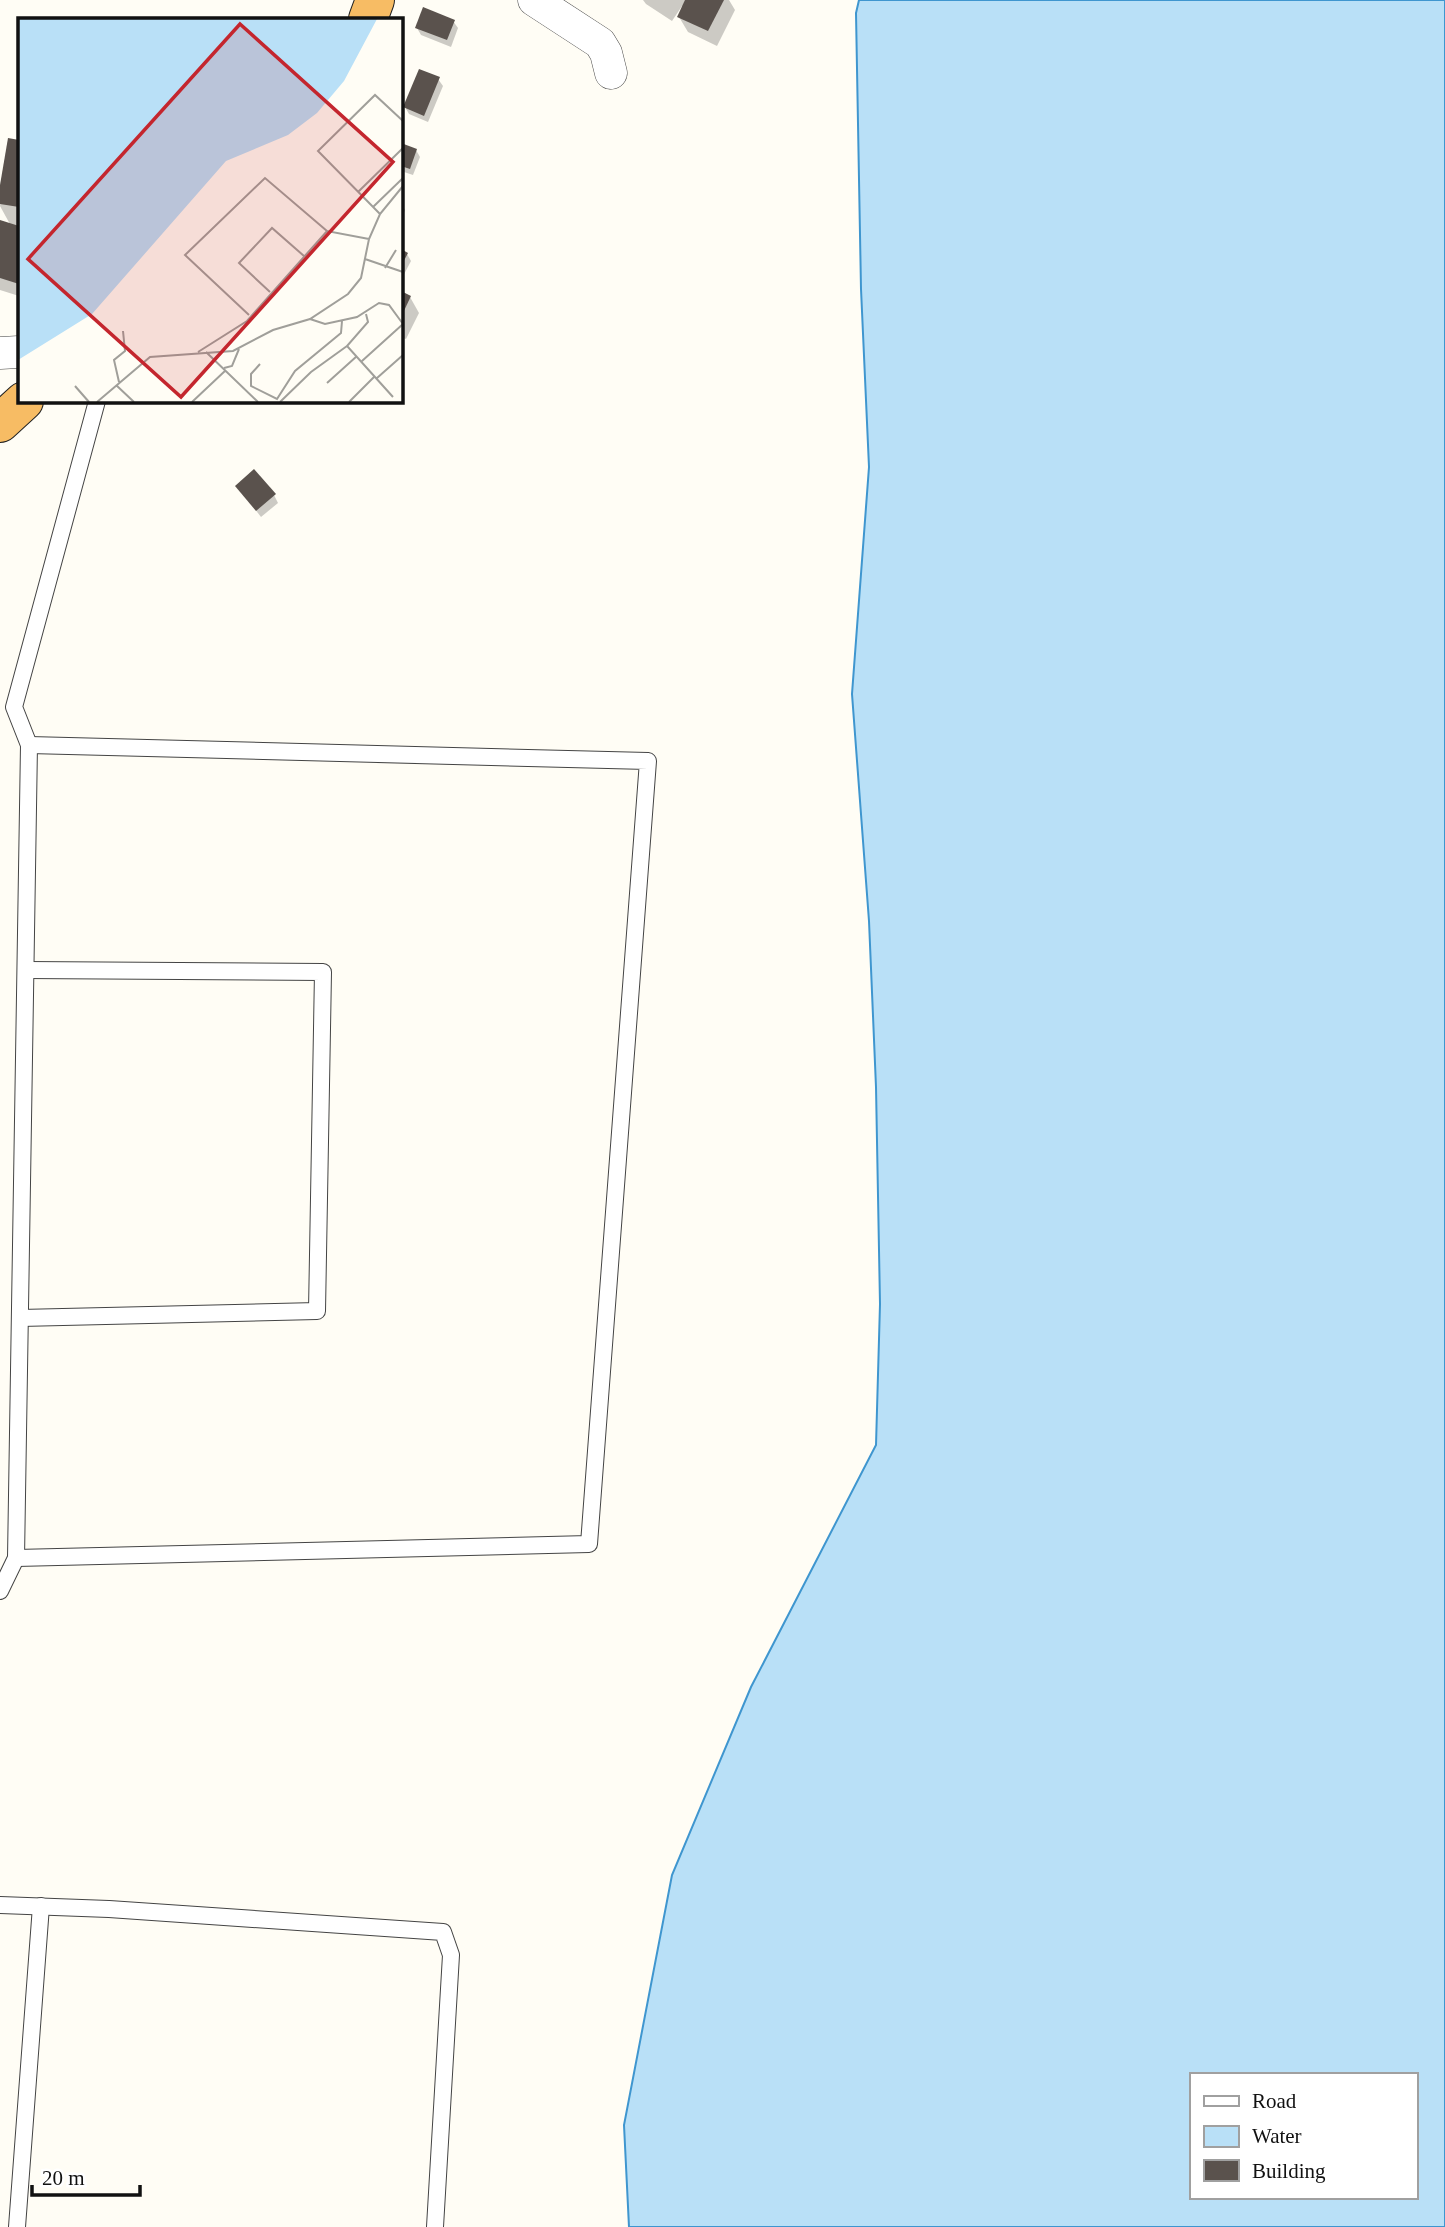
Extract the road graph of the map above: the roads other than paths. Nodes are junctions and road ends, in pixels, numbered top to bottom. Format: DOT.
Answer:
graph roads {
  1 [pos="375,0"];
  2 [pos="534,0"];
  3 [pos="368,18"];
  4 [pos="611,73"];
  5 [pos="18,352"];
  6 [pos="0,353"];
  7 [pos="23,402"];
  8 [pos="97,402"];
  9 [pos="0,423"];
  10 [pos="29,745"];
  11 [pos="26,970"];
  12 [pos="20,1318"];
  13 [pos="16,1558"];
  14 [pos="0,1591"];
  15 [pos="0,1905"];
  16 [pos="41,1906"];
  17 [pos="17,2227"];
  18 [pos="435,2227"];
  1 -- 3 [label="highway"];
  2 -- 4 [label="street"];
  5 -- 6 [label="street"];
  7 -- 9 [label="highway"];
  8 -- 10 [label="lane"];
  10 -- 11 [label="lane"];
  10 -- 13 [label="lane"];
  11 -- 12 [label="lane"];
  11 -- 12 [label="lane"];
  12 -- 13 [label="lane"];
  13 -- 14 [label="lane"];
  15 -- 16 [label="lane"];
  16 -- 17 [label="lane"];
  16 -- 18 [label="lane"];
}
